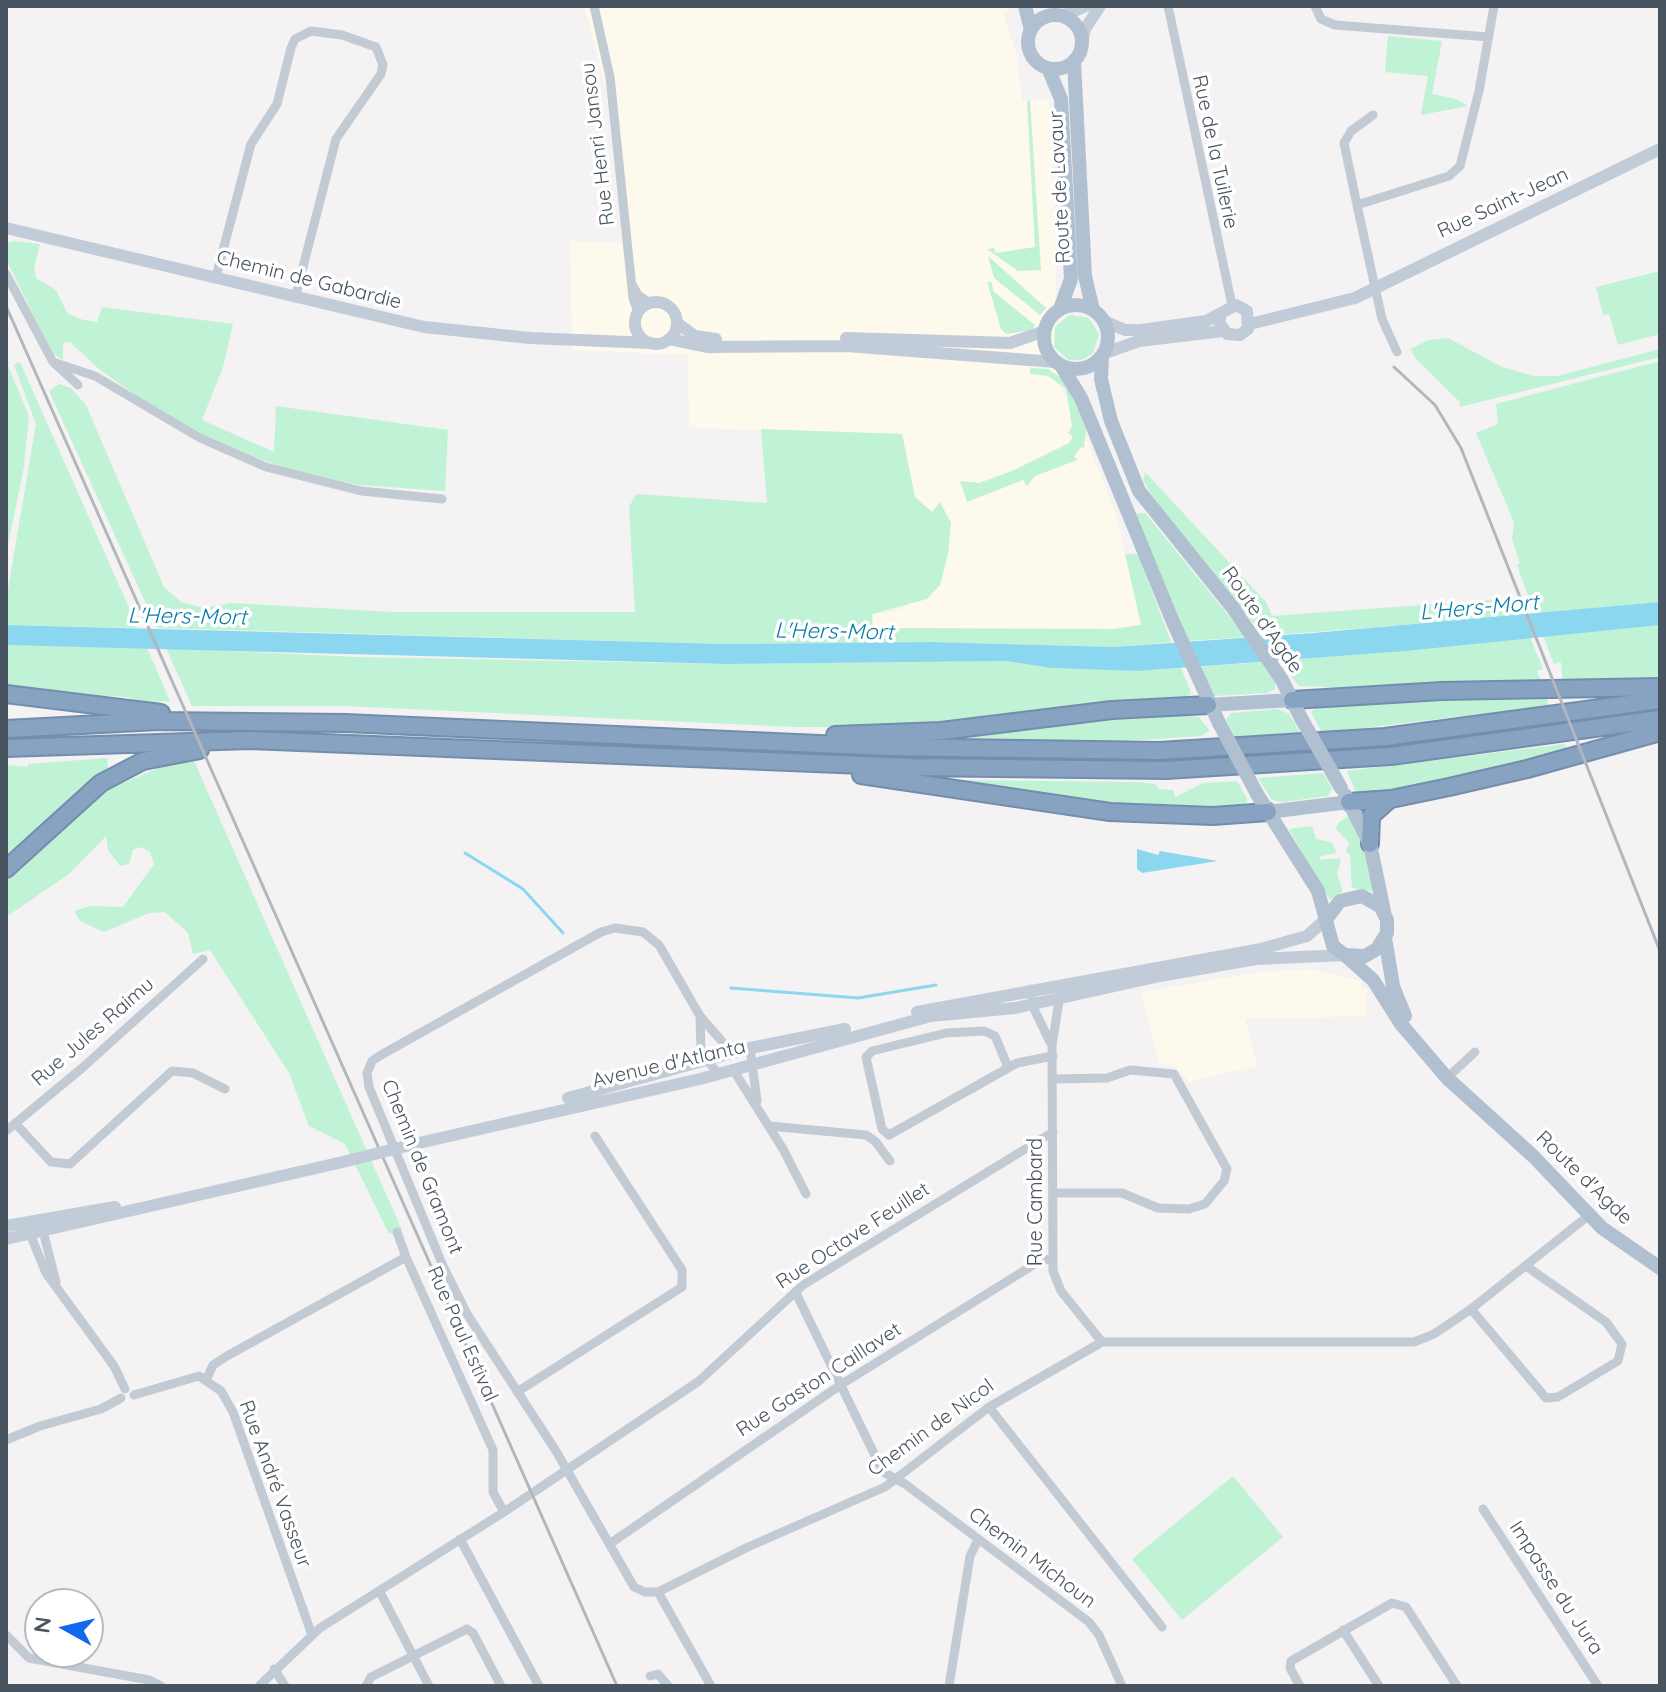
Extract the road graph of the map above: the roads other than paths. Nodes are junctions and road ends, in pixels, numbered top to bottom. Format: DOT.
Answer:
graph roads {
  1 [pos="594,6"];
  2 [pos="1025,6"];
  3 [pos="1086,6"];
  4 [pos="1100,6"];
  5 [pos="1168,6"];
  6 [pos="1315,6"];
  7 [pos="1494,6"];
  8 [pos="1052,12"];
  9 [pos="1031,30"];
  10 [pos="1489,37"];
  11 [pos="1081,47"];
  12 [pos="1074,61"];
  13 [pos="1048,68"];
  14 [pos="1373,115"];
  15 [pos="1660,149"];
  16 [pos="1357,205"];
  17 [pos="6,228"];
  18 [pos="6,274"];
  19 [pos="216,277"];
  20 [pos="631,279"];
  21 [pos="1375,286"];
  22 [pos="295,298"];
  23 [pos="650,303"];
  24 [pos="1232,305"];
  25 [pos="1060,309"];
  26 [pos="1221,314"];
  27 [pos="1099,316"];
  28 [pos="637,317"];
  29 [pos="1249,317"];
  30 [pos="677,323"];
  31 [pos="1045,331"];
  32 [pos="1223,331"];
  33 [pos="669,339"];
  34 [pos="608,340"];
  35 [pos="651,343"];
  36 [pos="1397,352"];
  37 [pos="1103,355"];
  38 [pos="53,362"];
  39 [pos="1059,364"];
  40 [pos="78,385"];
  41 [pos="442,499"];
  42 [pos="1660,687"];
  43 [pos="6,694"];
  44 [pos="1292,700"];
  45 [pos="1660,700"];
  46 [pos="1208,705"];
  47 [pos="1660,719"];
  48 [pos="258,721"];
  49 [pos="6,729"];
  50 [pos="1660,732"];
  51 [pos="723,739"];
  52 [pos="250,740"];
  53 [pos="6,748"];
  54 [pos="847,764"];
  55 [pos="1345,795"];
  56 [pos="1391,799"];
  57 [pos="1268,812"];
  58 [pos="1370,844"];
  59 [pos="6,869"];
  60 [pos="1385,914"];
  61 [pos="1327,918"];
  62 [pos="1385,938"];
  63 [pos="1345,955"];
  64 [pos="203,959"];
  65 [pos="1031,989"];
  66 [pos="1059,992"];
  67 [pos="1033,1004"];
  68 [pos="700,1016"];
  69 [pos="1416,1042"];
  70 [pos="1052,1045"];
  71 [pos="750,1048"];
  72 [pos="1475,1052"];
  73 [pos="732,1053"];
  74 [pos="1053,1056"];
  75 [pos="706,1060"];
  76 [pos="754,1066"];
  77 [pos="1008,1067"];
  78 [pos="734,1071"];
  79 [pos="719,1075"];
  80 [pos="1447,1078"];
  81 [pos="1054,1079"];
  82 [pos="225,1089"];
  83 [pos="759,1108"];
  84 [pos="15,1123"];
  85 [pos="769,1126"];
  86 [pos="6,1131"];
  87 [pos="1053,1132"];
  88 [pos="595,1136"];
  89 [pos="408,1141"];
  90 [pos="890,1161"];
  91 [pos="1053,1193"];
  92 [pos="806,1194"];
  93 [pos="1588,1216"];
  94 [pos="6,1226"];
  95 [pos="35,1228"];
  96 [pos="397,1232"];
  97 [pos="6,1239"];
  98 [pos="406,1257"];
  99 [pos="1053,1258"];
  100 [pos="1657,1262"];
  101 [pos="1526,1266"];
  102 [pos="58,1290"];
  103 [pos="796,1293"];
  104 [pos="1471,1309"];
  105 [pos="1102,1342"];
  106 [pos="207,1378"];
  107 [pos="842,1384"];
  108 [pos="517,1392"];
  109 [pos="127,1394"];
  110 [pos="989,1407"];
  111 [pos="6,1440"];
  112 [pos="567,1469"];
  113 [pos="896,1480"];
  114 [pos="1483,1509"];
  115 [pos="504,1512"];
  116 [pos="460,1539"];
  117 [pos="978,1540"];
  118 [pos="611,1543"];
  119 [pos="380,1592"];
  120 [pos="658,1592"];
  121 [pos="1162,1627"];
  122 [pos="1343,1630"];
  123 [pos="6,1635"];
  124 [pos="312,1635"];
  125 [pos="413,1654"];
  126 [pos="274,1669"];
  127 [pos="650,1676"];
  128 [pos="707,1685"];
  129 [pos="161,1686"];
  130 [pos="259,1686"];
  131 [pos="285,1686"];
  132 [pos="366,1686"];
  133 [pos="429,1686"];
  134 [pos="501,1686"];
  135 [pos="539,1686"];
  136 [pos="668,1686"];
  137 [pos="949,1686"];
  138 [pos="1122,1686"];
  139 [pos="1300,1686"];
  140 [pos="1379,1686"];
  141 [pos="1457,1686"];
  142 [pos="1598,1686"];
  1 -- 20 [label="street, Rue Henri Jansou"];
  2 -- 9 [label="main road"];
  3 -- 8 [label="main road"];
  4 -- 11 [label="main road"];
  5 -- 24 [label="street, Rue de la Tuilerie"];
  6 -- 10 [label="street"];
  7 -- 10 [label="street"];
  8 -- 9 [label="main road"];
  8 -- 11 [label="main road"];
  9 -- 13 [label="main road"];
  10 -- 16 [label="street"];
  11 -- 12 [label="main road"];
  12 -- 13 [label="main road"];
  12 -- 27 [label="main road, Route de Lavaur"];
  13 -- 25 [label="main road, Route de Lavaur"];
  14 -- 16 [label="street"];
  15 -- 21 [label="main road, Rue Saint-Jean"];
  16 -- 21 [label="street"];
  17 -- 19 [label="main road, Chemin de Gabardie"];
  18 -- 38 [label="street"];
  19 -- 22 [label="main road, Chemin de Gabardie"];
  19 -- 22 [label="street"];
  20 -- 23 [label="street"];
  20 -- 28 [label="street, Rue Henri Jansou"];
  21 -- 29 [label="main road, Rue Saint-Jean"];
  21 -- 36 [label="street"];
  22 -- 34 [label="main road, Chemin de Gabardie"];
  23 -- 28 [label="main road"];
  23 -- 30 [label="main road"];
  24 -- 26 [label="main road"];
  24 -- 29 [label="main road"];
  25 -- 27 [label="main road"];
  25 -- 31 [label="main road"];
  26 -- 27 [label="main road"];
  26 -- 32 [label="main road"];
  27 -- 37 [label="main road"];
  28 -- 34 [label="main road"];
  28 -- 35 [label="main road"];
  29 -- 32 [label="main road, Rue Saint-Jean"];
  30 -- 31 [label="main road"];
  30 -- 33 [label="main road"];
  31 -- 39 [label="main road"];
  32 -- 37 [label="main road"];
  33 -- 35 [label="main road"];
  33 -- 39 [label="main road"];
  34 -- 35 [label="main road, Chemin de Gabardie"];
  37 -- 39 [label="main road"];
  37 -- 44 [label="main road, Route d'Agde"];
  38 -- 40 [label="street"];
  38 -- 41 [label="street"];
  39 -- 46 [label="main road"];
  42 -- 44 [label="highway"];
  43 -- 48 [label="highway"];
  44 -- 46 [label="main road"];
  44 -- 55 [label="main road, Route d'Agde, bridge"];
  45 -- 51 [label="highway"];
  46 -- 51 [label="highway"];
  46 -- 57 [label="main road, bridge"];
  47 -- 54 [label="highway"];
  48 -- 49 [label="highway"];
  48 -- 51 [label="highway"];
  50 -- 56 [label="highway"];
  52 -- 53 [label="highway"];
  52 -- 54 [label="highway"];
  52 -- 59 [label="highway"];
  54 -- 57 [label="highway"];
  55 -- 56 [label="highway"];
  55 -- 57 [label="main road"];
  55 -- 58 [label="main road, Route d'Agde"];
  56 -- 58 [label="highway"];
  57 -- 61 [label="main road"];
  58 -- 60 [label="main road, Route d'Agde"];
  60 -- 61 [label="main road"];
  60 -- 62 [label="main road"];
  61 -- 63 [label="main road"];
  61 -- 66 [label="main road, Avenue d'Atlanta"];
  62 -- 63 [label="main road"];
  62 -- 69 [label="main road, Route d'Agde"];
  63 -- 66 [label="main road, Avenue d'Atlanta"];
  63 -- 69 [label="main road, Route d'Agde"];
  64 -- 84 [label="street, Rue Jules Raimu"];
  65 -- 66 [label="main road, Avenue d'Atlanta"];
  65 -- 67 [label="street, Rue Cambard"];
  65 -- 71 [label="main road, Avenue d'Atlanta"];
  66 -- 67 [label="main road, Avenue d'Atlanta"];
  66 -- 70 [label="street, Rue Cambard"];
  67 -- 70 [label="street, Rue Cambard"];
  67 -- 76 [label="main road, Avenue d'Atlanta"];
  68 -- 73 [label="street, Chemin de Gramont"];
  68 -- 75 [label="street, Chemin de Gramont"];
  68 -- 108 [label="street, Chemin de Gramont"];
  69 -- 80 [label="main road, Route d'Agde"];
  70 -- 74 [label="street, Rue Cambard"];
  71 -- 73 [label="main road, Avenue d'Atlanta"];
  71 -- 76 [label="street"];
  72 -- 80 [label="street"];
  73 -- 75 [label="main road, Avenue d'Atlanta"];
  73 -- 78 [label="main road"];
  74 -- 77 [label="street"];
  74 -- 81 [label="street, Rue Cambard"];
  75 -- 79 [label="street"];
  75 -- 89 [label="main road, Avenue d'Atlanta"];
  76 -- 78 [label="main road, Avenue d'Atlanta"];
  76 -- 83 [label="street"];
  77 -- 77 [label="street"];
  78 -- 79 [label="main road, Avenue d'Atlanta"];
  78 -- 83 [label="street"];
  79 -- 89 [label="main road, Avenue d'Atlanta"];
  80 -- 93 [label="main road, Route d'Agde"];
  81 -- 87 [label="street, Rue Cambard"];
  81 -- 91 [label="street"];
  82 -- 84 [label="street"];
  83 -- 85 [label="street"];
  84 -- 86 [label="street, Rue Jules Raimu"];
  85 -- 90 [label="street"];
  85 -- 92 [label="street"];
  87 -- 91 [label="street, Rue Cambard"];
  87 -- 103 [label="street, Rue Octave Feuillet"];
  88 -- 108 [label="street"];
  89 -- 95 [label="main road, Avenue d'Atlanta, bridge"];
  91 -- 99 [label="street, Rue Cambard"];
  93 -- 100 [label="main road, Route d'Agde"];
  93 -- 101 [label="street"];
  94 -- 95 [label="main road, Avenue d'Atlanta"];
  95 -- 97 [label="main road, Avenue d'Atlanta"];
  95 -- 102 [label="street"];
  95 -- 102 [label="street"];
  96 -- 98 [label="street"];
  98 -- 106 [label="street, Rue Paul Estival"];
  98 -- 115 [label="street, Rue Paul Estival"];
  99 -- 105 [label="street, Rue Cambard"];
  99 -- 107 [label="street, Rue Gaston Caillavet"];
  101 -- 104 [label="street"];
  101 -- 104 [label="street"];
  102 -- 109 [label="street"];
  103 -- 107 [label="street, Chemin Michoun"];
  103 -- 112 [label="street, Rue Octave Feuillet"];
  104 -- 105 [label="street"];
  105 -- 110 [label="street, Chemin de Nicol"];
  106 -- 109 [label="street"];
  106 -- 124 [label="street, Rue André Vasseur"];
  107 -- 113 [label="street, Chemin Michoun"];
  107 -- 118 [label="street, Rue Gaston Caillavet"];
  108 -- 112 [label="street, Chemin de Gramont"];
  109 -- 111 [label="street"];
  110 -- 113 [label="street, Chemin de Nicol"];
  110 -- 121 [label="street"];
  112 -- 115 [label="street"];
  112 -- 118 [label="street"];
  113 -- 117 [label="street, Chemin Michoun"];
  113 -- 120 [label="street, Chemin de Nicol"];
  114 -- 142 [label="street, Impasse du Jura"];
  115 -- 116 [label="street"];
  116 -- 119 [label="street"];
  116 -- 135 [label="street"];
  117 -- 137 [label="street"];
  117 -- 138 [label="street, Chemin Michoun"];
  118 -- 120 [label="street"];
  119 -- 124 [label="street"];
  119 -- 125 [label="street"];
  120 -- 128 [label="street"];
  122 -- 139 [label="street"];
  122 -- 140 [label="street"];
  122 -- 141 [label="street"];
  123 -- 129 [label="street"];
  124 -- 126 [label="street"];
  125 -- 132 [label="street"];
  125 -- 133 [label="street"];
  125 -- 134 [label="street"];
  126 -- 130 [label="street"];
  126 -- 131 [label="street"];
  127 -- 136 [label="street"];
}
